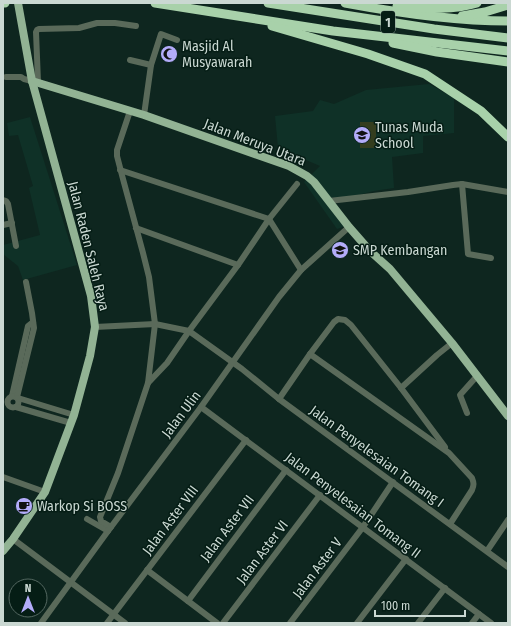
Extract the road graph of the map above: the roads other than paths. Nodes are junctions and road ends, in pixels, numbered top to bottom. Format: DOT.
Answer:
graph roads {
  1 [pos="18,3"];
  2 [pos="155,3"];
  3 [pos="268,3"];
  4 [pos="345,3"];
  5 [pos="477,3"];
  6 [pos="358,5"];
  7 [pos="508,5"];
  8 [pos="508,16"];
  9 [pos="243,17"];
  10 [pos="444,18"];
  11 [pos="481,21"];
  12 [pos="508,21"];
  13 [pos="136,26"];
  14 [pos="333,31"];
  15 [pos="508,38"];
  16 [pos="176,40"];
  17 [pos="508,51"];
  18 [pos="130,60"];
  19 [pos="508,62"];
  20 [pos="151,65"];
  21 [pos="6,77"];
  22 [pos="35,81"];
  23 [pos="130,111"];
  24 [pos="144,115"];
  25 [pos="508,137"];
  26 [pos="120,170"];
  27 [pos="297,184"];
  28 [pos="462,184"];
  29 [pos="508,192"];
  30 [pos="3,200"];
  31 [pos="329,201"];
  32 [pos="269,219"];
  33 [pos="12,223"];
  34 [pos="3,225"];
  35 [pos="349,227"];
  36 [pos="136,228"];
  37 [pos="16,246"];
  38 [pos="491,258"];
  39 [pos="238,265"];
  40 [pos="301,270"];
  41 [pos="26,282"];
  42 [pos="155,324"];
  43 [pos="96,327"];
  44 [pos="189,331"];
  45 [pos="452,343"];
  46 [pos="310,354"];
  47 [pos="233,363"];
  48 [pos="477,376"];
  49 [pos="148,383"];
  50 [pos="401,388"];
  51 [pos="3,395"];
  52 [pos="14,397"];
  53 [pos="279,399"];
  54 [pos="6,404"];
  55 [pos="16,407"];
  56 [pos="201,407"];
  57 [pos="467,412"];
  58 [pos="74,415"];
  59 [pos="508,416"];
  60 [pos="71,423"];
  61 [pos="246,440"];
  62 [pos="449,452"];
  63 [pos="286,470"];
  64 [pos="3,477"];
  65 [pos="393,482"];
  66 [pos="45,492"];
  67 [pos="320,495"];
  68 [pos="87,519"];
  69 [pos="508,520"];
  70 [pos="450,524"];
  71 [pos="363,527"];
  72 [pos="109,529"];
  73 [pos="13,539"];
  74 [pos="3,551"];
  75 [pos="487,551"];
  76 [pos="406,559"];
  77 [pos="508,567"];
  78 [pos="147,570"];
  79 [pos="70,582"];
  80 [pos="445,588"];
  81 [pos="188,601"];
  82 [pos="114,614"];
  83 [pos="479,614"];
  84 [pos="41,623"];
  85 [pos="107,623"];
  86 [pos="126,623"];
  87 [pos="217,623"];
  88 [pos="223,623"];
  89 [pos="290,623"];
  90 [pos="357,623"];
  91 [pos="418,623"];
  92 [pos="472,623"];
  93 [pos="491,623"];
  1 -- 22 [label="main road, Jalan Raden Saleh Raya"];
  2 -- 9 [label="highway, 1"];
  3 -- 15 [label="highway, 1"];
  4 -- 6 [label="highway"];
  5 -- 6 [label="highway"];
  6 -- 10 [label="highway"];
  7 -- 10 [label="highway"];
  8 -- 11 [label="highway"];
  9 -- 14 [label="highway, 1"];
  9 -- 25 [label="highway"];
  10 -- 11 [label="highway"];
  11 -- 12 [label="highway"];
  13 -- 22 [label="street"];
  14 -- 17 [label="highway, 1"];
  14 -- 19 [label="highway"];
  16 -- 20 [label="street"];
  18 -- 20 [label="street"];
  20 -- 24 [label="street"];
  21 -- 22 [label="street"];
  22 -- 23 [label="main road, Jalan Meruya Utara"];
  22 -- 43 [label="main road, Jalan Raden Saleh Raya"];
  23 -- 24 [label="main road, Jalan Meruya Utara"];
  23 -- 26 [label="street"];
  24 -- 31 [label="main road, Jalan Meruya Utara"];
  26 -- 32 [label="street"];
  26 -- 36 [label="street"];
  27 -- 32 [label="street"];
  28 -- 29 [label="street"];
  28 -- 31 [label="street"];
  28 -- 38 [label="street"];
  30 -- 33 [label="street"];
  31 -- 35 [label="main road, Jalan Meruya Utara"];
  32 -- 39 [label="street"];
  32 -- 40 [label="street"];
  33 -- 34 [label="street"];
  33 -- 37 [label="street"];
  35 -- 40 [label="street, Jalan Ulin"];
  35 -- 45 [label="main road, Jalan Meruya Utara"];
  36 -- 39 [label="street"];
  36 -- 42 [label="street"];
  39 -- 44 [label="street"];
  40 -- 47 [label="street, Jalan Ulin"];
  41 -- 52 [label="street"];
  42 -- 43 [label="street"];
  42 -- 44 [label="street"];
  42 -- 49 [label="street"];
  43 -- 58 [label="main road, Jalan Raden Saleh Raya"];
  44 -- 47 [label="street, Jalan Penyelesaian Tomang I"];
  44 -- 49 [label="street"];
  45 -- 48 [label="main road, Jalan Meruya Utara"];
  45 -- 50 [label="street"];
  46 -- 50 [label="street"];
  46 -- 53 [label="street"];
  46 -- 62 [label="street"];
  47 -- 53 [label="street, Jalan Penyelesaian Tomang I"];
  47 -- 56 [label="street, Jalan Ulin"];
  48 -- 57 [label="street"];
  48 -- 59 [label="main road, Jalan Meruya Utara"];
  49 -- 72 [label="street"];
  50 -- 62 [label="street"];
  51 -- 52 [label="street"];
  52 -- 54 [label="street"];
  52 -- 55 [label="street"];
  52 -- 58 [label="street"];
  53 -- 65 [label="street, Jalan Penyelesaian Tomang I"];
  54 -- 55 [label="street"];
  55 -- 60 [label="street"];
  56 -- 61 [label="street, Jalan Penyelesaian Tomang II"];
  56 -- 72 [label="street, Jalan Ulin"];
  58 -- 60 [label="main road, Jalan Raden Saleh Raya"];
  60 -- 66 [label="main road, Jalan Raden Saleh Raya"];
  61 -- 63 [label="street, Jalan Penyelesaian Tomang II"];
  61 -- 78 [label="street, Jalan Aster VIII"];
  62 -- 70 [label="street"];
  63 -- 67 [label="street, Jalan Penyelesaian Tomang II"];
  63 -- 81 [label="street, Jalan Aster VII"];
  64 -- 66 [label="street"];
  65 -- 70 [label="street, Jalan Penyelesaian Tomang I"];
  65 -- 71 [label="street, Jalan Aster V"];
  66 -- 73 [label="main road, Jalan Raden Saleh Raya"];
  67 -- 71 [label="street, Jalan Penyelesaian Tomang II"];
  67 -- 88 [label="street, Jalan Aster VI"];
  68 -- 72 [label="street"];
  69 -- 75 [label="street"];
  70 -- 75 [label="street, Jalan Penyelesaian Tomang I"];
  71 -- 76 [label="street, Jalan Penyelesaian Tomang II"];
  71 -- 89 [label="street, Jalan Aster V"];
  72 -- 79 [label="street, Jalan Ulin"];
  73 -- 74 [label="main road, Jalan Raden Saleh Raya"];
  73 -- 79 [label="street"];
  75 -- 77 [label="street, Jalan Penyelesaian Tomang I"];
  76 -- 80 [label="street, Jalan Penyelesaian Tomang II"];
  76 -- 90 [label="street"];
  78 -- 81 [label="street"];
  78 -- 82 [label="street, Jalan Aster VIII"];
  79 -- 82 [label="street"];
  79 -- 84 [label="street, Jalan Ulin"];
  80 -- 83 [label="street, Jalan Penyelesaian Tomang II"];
  80 -- 91 [label="street"];
  81 -- 87 [label="street"];
  82 -- 85 [label="street, Jalan Aster VIII"];
  82 -- 86 [label="street"];
  83 -- 92 [label="street"];
  83 -- 93 [label="street, Jalan Penyelesaian Tomang II"];
}
